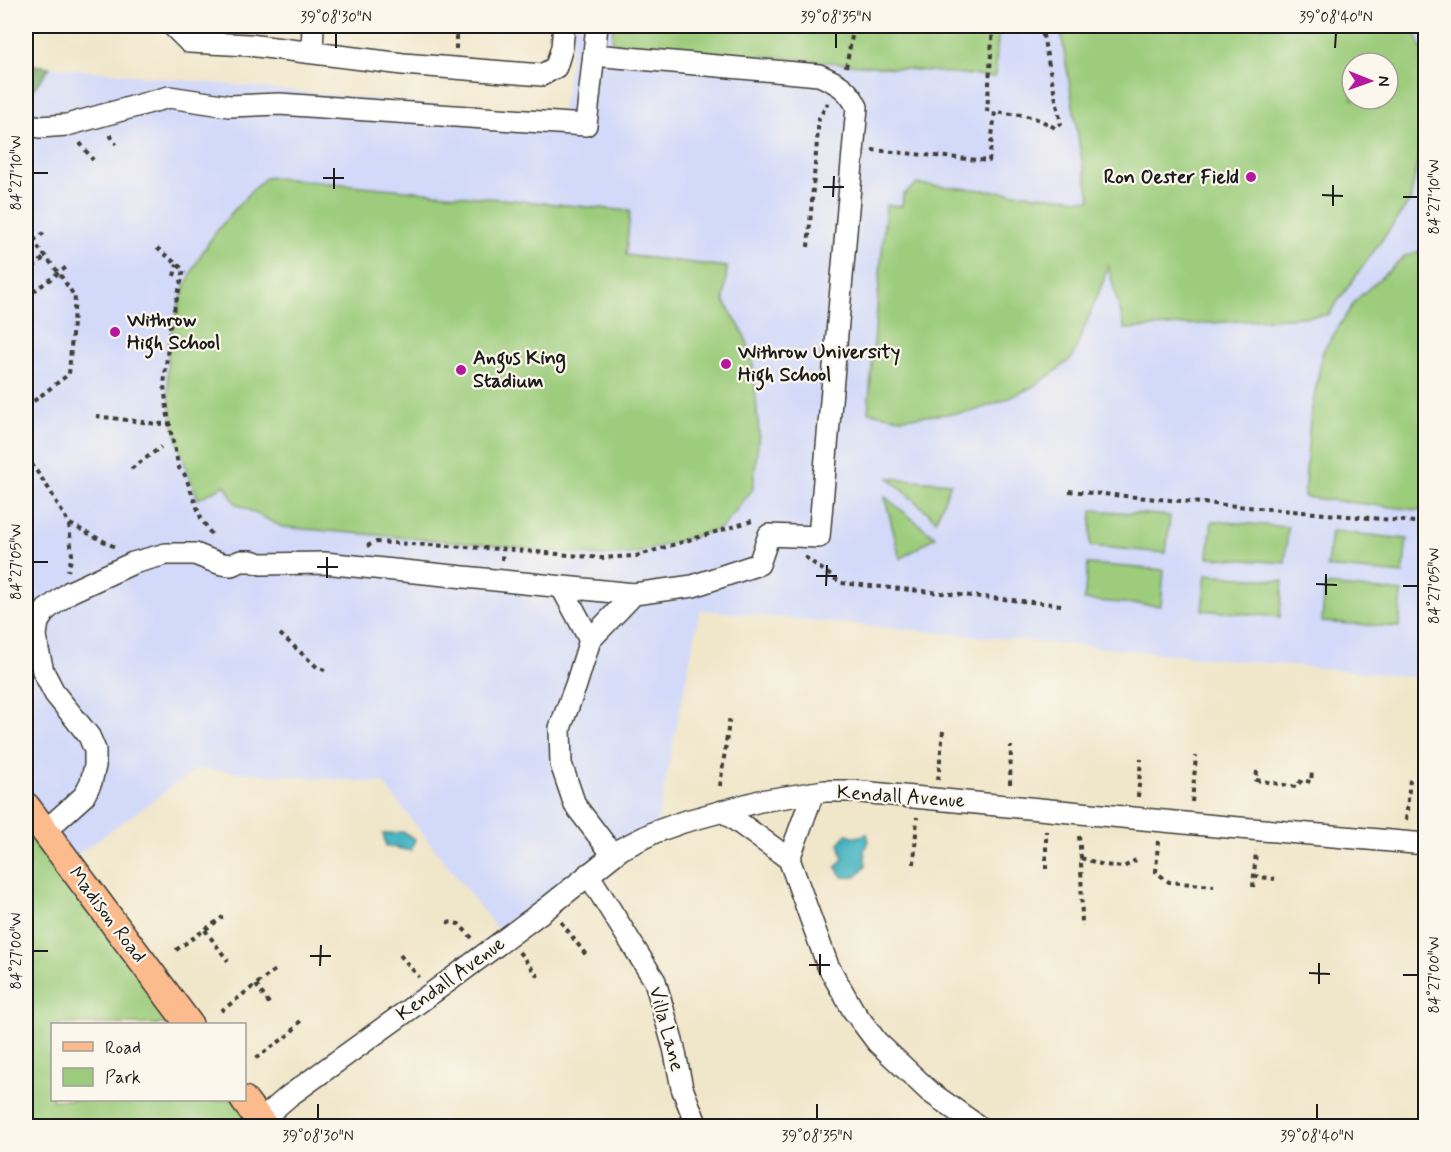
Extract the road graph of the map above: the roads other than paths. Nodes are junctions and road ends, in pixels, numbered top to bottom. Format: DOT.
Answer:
graph roads {
  1 [pos="173,26"];
  2 [pos="313,26"];
  3 [pos="564,26"];
  4 [pos="597,26"];
  5 [pos="312,52"];
  6 [pos="594,55"];
  7 [pos="26,123"];
  8 [pos="562,588"];
  9 [pos="634,594"];
  10 [pos="590,640"];
  11 [pos="813,793"];
  12 [pos="26,806"];
  13 [pos="723,811"];
  14 [pos="45,831"];
  15 [pos="1425,844"];
  16 [pos="613,855"];
  17 [pos="789,859"];
  18 [pos="588,874"];
  19 [pos="188,1023"];
  20 [pos="245,1101"];
  21 [pos="262,1124"];
  22 [pos="697,1126"];
  23 [pos="978,1126"];
  1 -- 5 [label="street"];
  2 -- 5 [label="street"];
  3 -- 5 [label="street"];
  4 -- 6 [label="street"];
  6 -- 7 [label="street"];
  6 -- 9 [label="street"];
  8 -- 9 [label="street"];
  8 -- 10 [label="street"];
  8 -- 14 [label="street"];
  9 -- 10 [label="street"];
  10 -- 16 [label="street"];
  11 -- 13 [label="street, Kendall Avenue"];
  11 -- 15 [label="street, Kendall Avenue"];
  11 -- 17 [label="street"];
  12 -- 14 [label="main road, Madison Road"];
  13 -- 16 [label="street, Kendall Avenue"];
  13 -- 17 [label="street"];
  14 -- 19 [label="main road, Madison Road"];
  16 -- 18 [label="street, Kendall Avenue"];
  17 -- 23 [label="street"];
  18 -- 21 [label="street, Kendall Avenue"];
  18 -- 22 [label="street, Villa Lane"];
  20 -- 21 [label="main road"];
}
